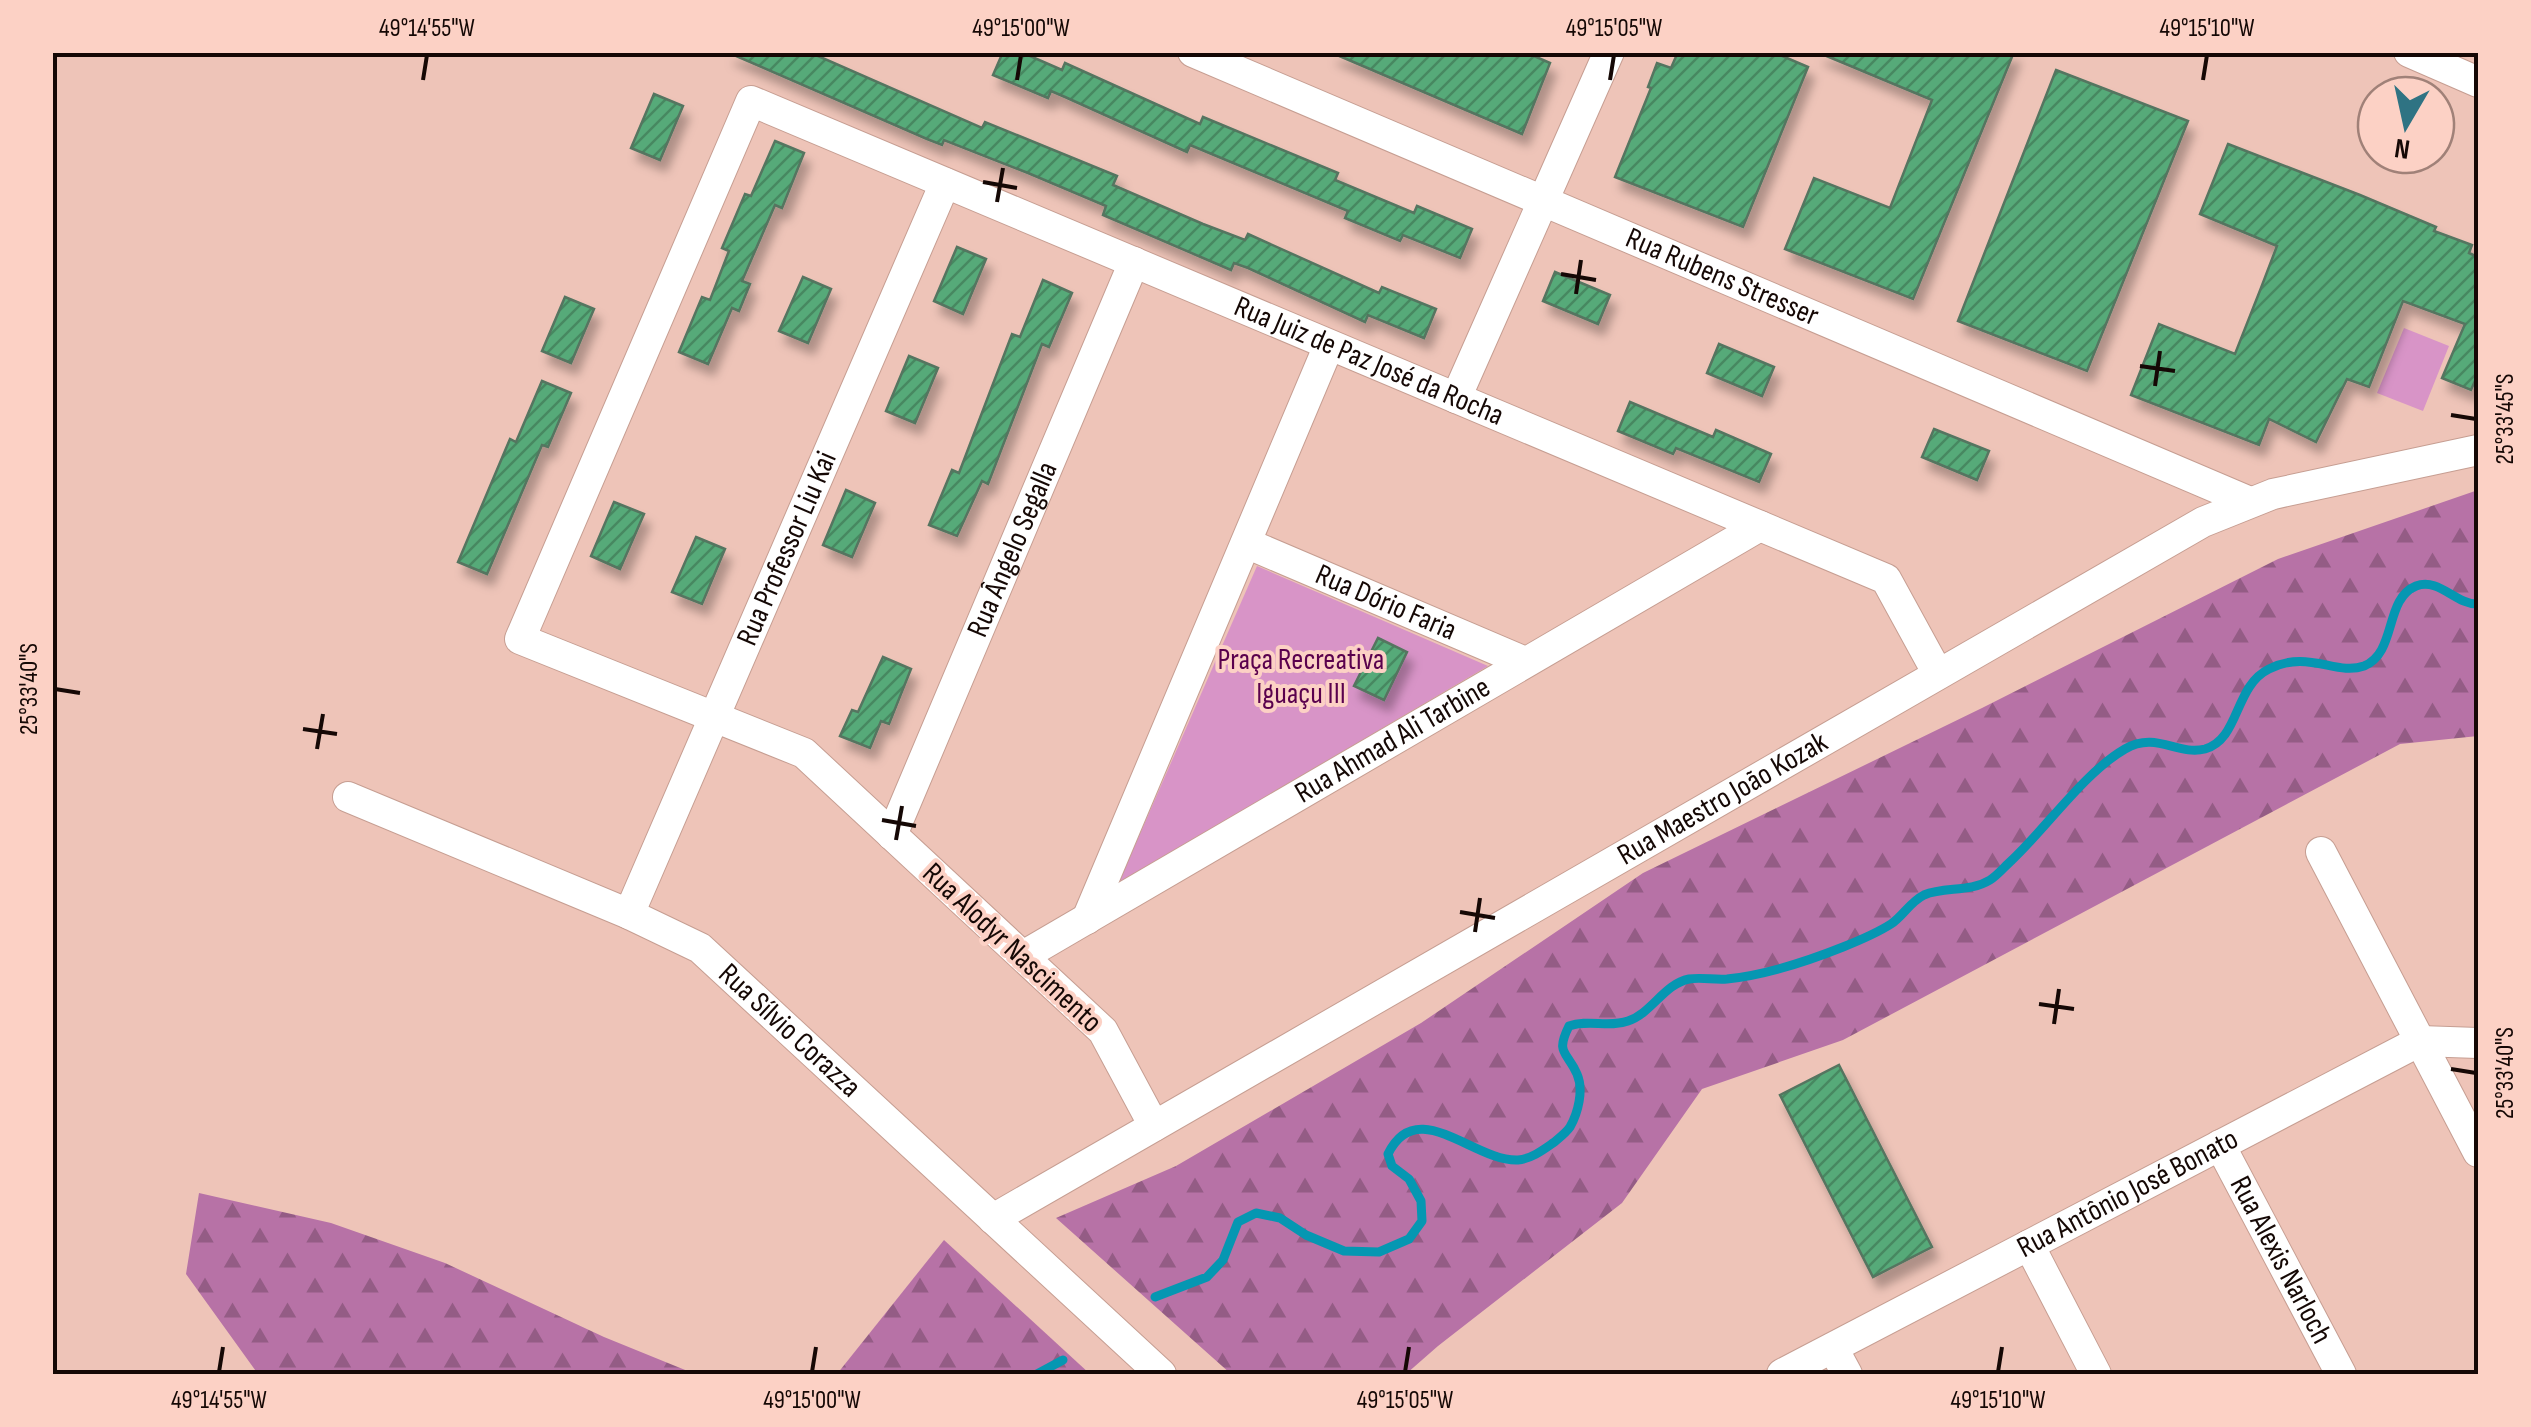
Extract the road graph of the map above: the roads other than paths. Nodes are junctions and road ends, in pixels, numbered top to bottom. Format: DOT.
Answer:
graph roads {
  1 [pos="1193,52"];
  2 [pos="1609,52"];
  3 [pos="2408,52"];
  4 [pos="2478,82"];
  5 [pos="945,183"];
  6 [pos="1543,202"];
  7 [pos="1134,262"];
  8 [pos="1329,345"];
  9 [pos="1456,398"];
  10 [pos="2478,450"];
  11 [pos="2250,502"];
  12 [pos="1760,526"];
  13 [pos="1246,543"];
  14 [pos="520,639"];
  15 [pos="1525,662"];
  16 [pos="1938,674"];
  17 [pos="714,717"];
  18 [pos="348,797"];
  19 [pos="892,835"];
  20 [pos="2321,852"];
  21 [pos="629,914"];
  22 [pos="1086,919"];
  23 [pos="1023,956"];
  24 [pos="2420,1040"];
  25 [pos="2478,1043"];
  26 [pos="1154,1126"];
  27 [pos="2220,1145"];
  28 [pos="2478,1152"];
  29 [pos="994,1218"];
  30 [pos="2029,1245"];
  31 [pos="1840,1361"];
  32 [pos="1161,1374"];
  33 [pos="1782,1374"];
  34 [pos="2096,1374"];
  35 [pos="2341,1374"];
  1 -- 6 [label="street, Rua Rubens Stresser"];
  2 -- 6 [label="street"];
  3 -- 4 [label="street"];
  5 -- 7 [label="street, Rua Juiz de Paz José da Rocha"];
  5 -- 14 [label="street, Rua Juiz de Paz José da Rocha"];
  5 -- 17 [label="street, Rua Professor Liu Kai"];
  6 -- 9 [label="street"];
  6 -- 11 [label="street, Rua Rubens Stresser"];
  7 -- 8 [label="street, Rua Juiz de Paz José da Rocha"];
  7 -- 19 [label="street, Rua Ângelo Segalla"];
  8 -- 9 [label="street, Rua Juiz de Paz José da Rocha"];
  8 -- 13 [label="street"];
  9 -- 12 [label="street, Rua Juiz de Paz José da Rocha"];
  10 -- 11 [label="street, Rua Maestro João Kozak"];
  11 -- 16 [label="street, Rua Maestro João Kozak"];
  12 -- 15 [label="street, Rua Ahmad Ali Tarbine"];
  12 -- 16 [label="street, Rua Juiz de Paz José da Rocha"];
  13 -- 15 [label="street, Rua Dório Faria"];
  13 -- 22 [label="street"];
  14 -- 17 [label="street, Rua Alodyr Nascimento"];
  15 -- 22 [label="street, Rua Ahmad Ali Tarbine"];
  16 -- 26 [label="street, Rua Maestro João Kozak"];
  17 -- 19 [label="street, Rua Alodyr Nascimento"];
  17 -- 21 [label="street, Rua Professor Liu Kai"];
  18 -- 21 [label="street, Rua Sílvio Corazza"];
  19 -- 23 [label="street, Rua Alodyr Nascimento"];
  20 -- 24 [label="street"];
  21 -- 29 [label="street, Rua Sílvio Corazza"];
  22 -- 23 [label="street, Rua Ahmad Ali Tarbine"];
  23 -- 26 [label="street, Rua Alodyr Nascimento"];
  24 -- 25 [label="street"];
  24 -- 27 [label="street, Rua Antônio José Bonato"];
  24 -- 28 [label="street"];
  26 -- 29 [label="street, Rua Maestro João Kozak"];
  27 -- 30 [label="street, Rua Antônio José Bonato"];
  27 -- 35 [label="street, Rua Alexis Narloch"];
  29 -- 32 [label="street, Rua Sílvio Corazza"];
  30 -- 31 [label="street, Rua Antônio José Bonato"];
  30 -- 34 [label="street"];
  31 -- 33 [label="street, Rua Antônio José Bonato"];
}
